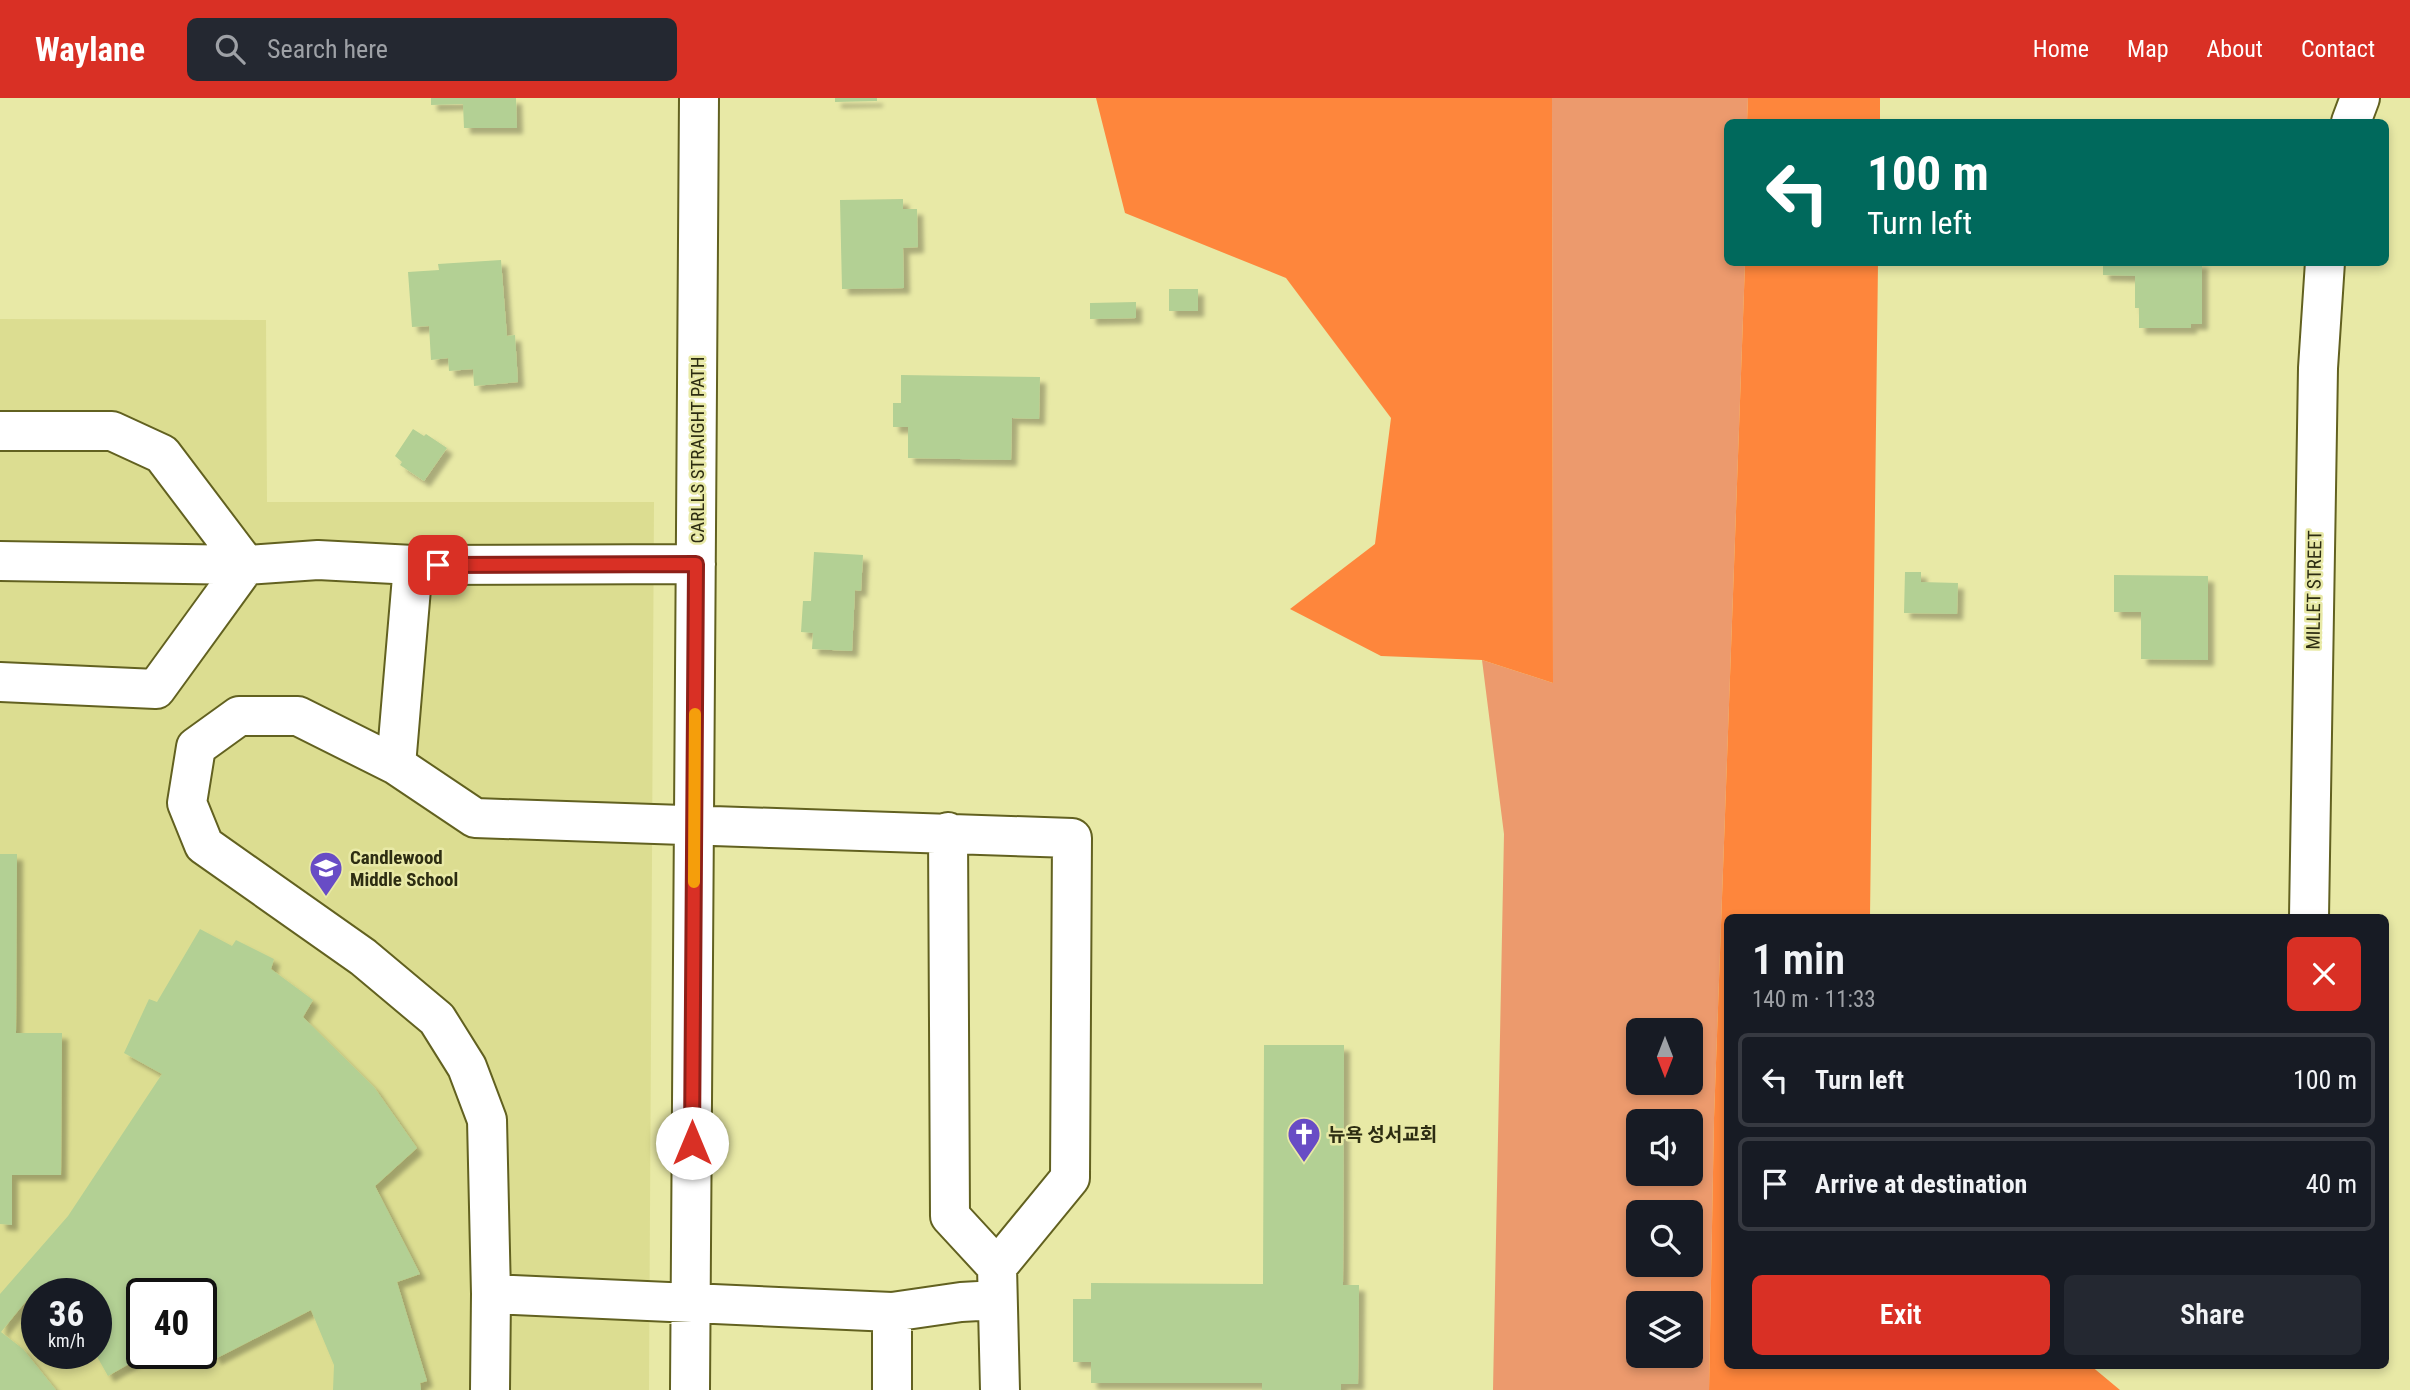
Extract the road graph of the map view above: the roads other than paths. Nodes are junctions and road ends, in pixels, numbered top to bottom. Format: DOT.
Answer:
graph roads {
  1 [pos="699,98"];
  2 [pos="2360,98"];
  3 [pos="2352,119"];
  4 [pos="2325,266"];
  5 [pos="0,431"];
  6 [pos="0,561"];
  7 [pos="696,564"];
  8 [pos="246,565"];
  9 [pos="413,565"];
  10 [pos="0,682"];
  11 [pos="396,765"];
  12 [pos="694,825"];
  13 [pos="948,832"];
  14 [pos="2309,914"];
  15 [pos="997,1284"];
  16 [pos="491,1294"];
  17 [pos="691,1302"];
  18 [pos="892,1312"];
  19 [pos="490,1390"];
  20 [pos="690,1390"];
  21 [pos="892,1390"];
  22 [pos="1000,1390"];
  1 -- 7 [label="street, CARLLS STRAIGHT PATH"];
  2 -- 3 [label="street"];
  4 -- 14 [label="street, MILLET STREET"];
  5 -- 8 [label="street"];
  6 -- 8 [label="street"];
  7 -- 9 [label="street"];
  7 -- 12 [label="street, CARLLS STRAIGHT PATH"];
  8 -- 9 [label="street"];
  8 -- 10 [label="street"];
  9 -- 11 [label="street"];
  11 -- 12 [label="street"];
  11 -- 16 [label="street"];
  12 -- 13 [label="street"];
  12 -- 17 [label="street, CARLLS STRAIGHT PATH"];
  13 -- 15 [label="street"];
  13 -- 15 [label="street"];
  15 -- 18 [label="street"];
  15 -- 22 [label="street"];
  16 -- 17 [label="street"];
  16 -- 19 [label="street"];
  17 -- 18 [label="street"];
  17 -- 20 [label="street, CARLLS STRAIGHT PATH"];
  18 -- 21 [label="street"];
}
